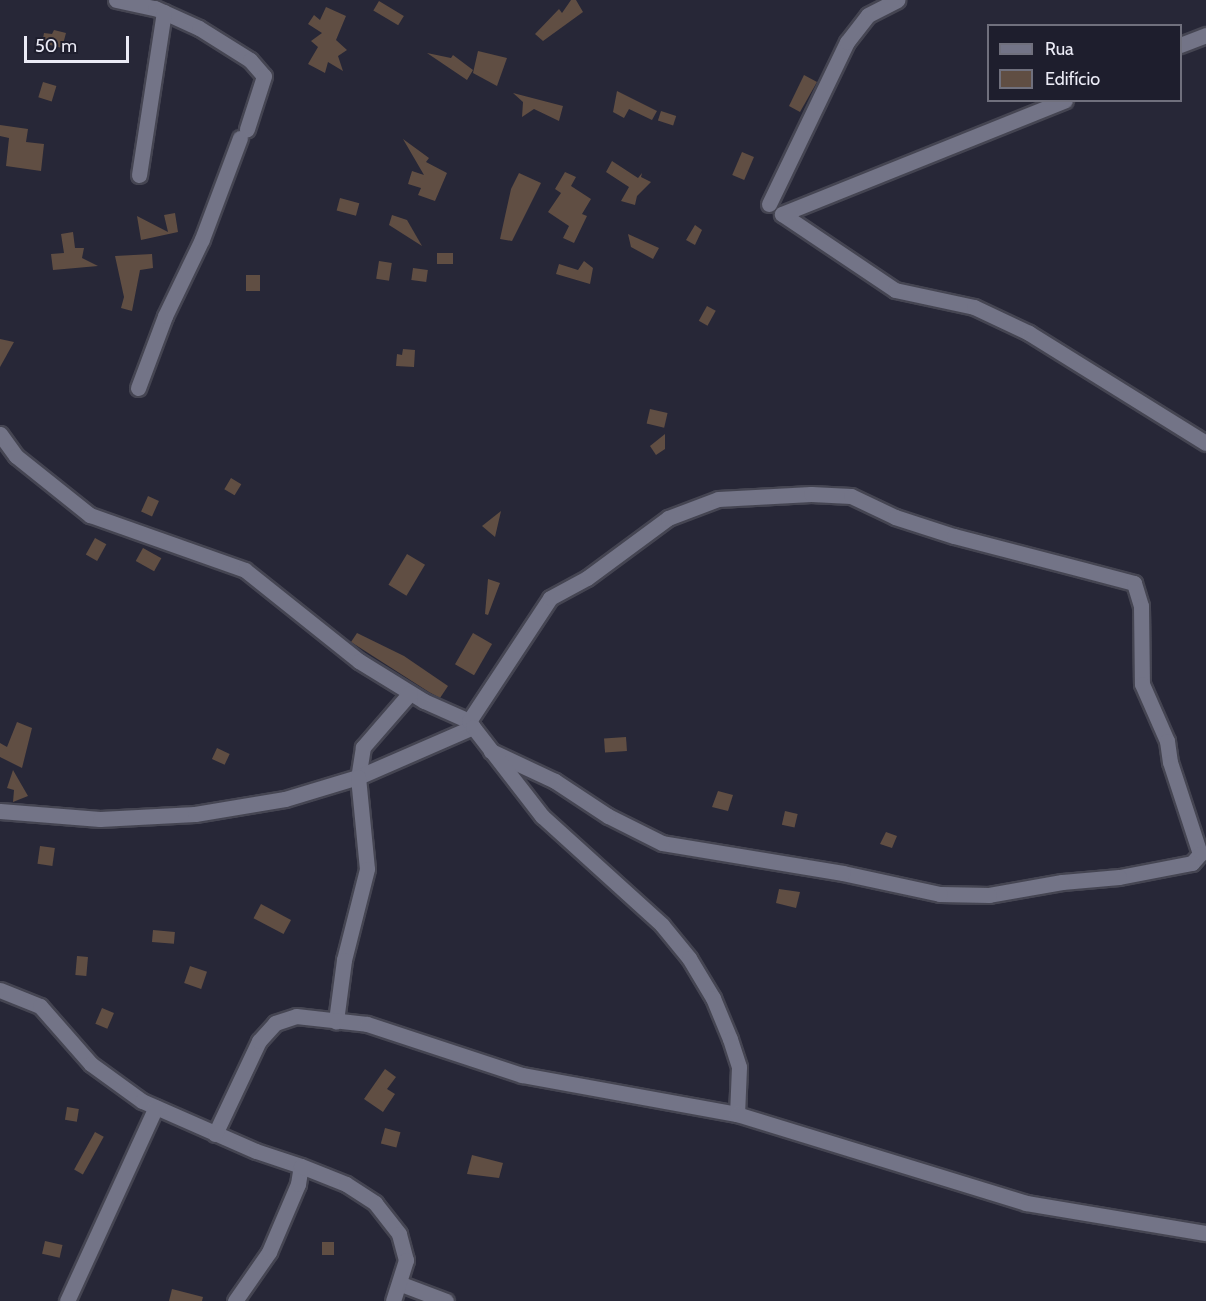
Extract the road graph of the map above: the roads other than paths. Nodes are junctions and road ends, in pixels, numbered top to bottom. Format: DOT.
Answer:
graph roads {
  1 [pos="116,0"];
  2 [pos="897,0"];
  3 [pos="164,12"];
  4 [pos="1206,35"];
  5 [pos="1182,44"];
  6 [pos="1060,102"];
  7 [pos="139,175"];
  8 [pos="769,204"];
  9 [pos="138,388"];
  10 [pos="1,440"];
  11 [pos="1206,443"];
  12 [pos="410,693"];
  13 [pos="471,724"];
  14 [pos="491,751"];
  15 [pos="358,777"];
  16 [pos="0,811"];
  17 [pos="0,990"];
  18 [pos="336,1022"];
  19 [pos="156,1107"];
  20 [pos="737,1114"];
  21 [pos="215,1134"];
  22 [pos="301,1166"];
  23 [pos="1206,1233"];
  24 [pos="401,1284"];
  25 [pos="67,1301"];
  26 [pos="235,1301"];
  27 [pos="393,1301"];
  28 [pos="446,1301"];
  1 -- 3 [label="street"];
  2 -- 8 [label="street"];
  3 -- 7 [label="street"];
  3 -- 9 [label="street"];
  4 -- 5 [label="street"];
  6 -- 11 [label="street"];
  10 -- 12 [label="street"];
  12 -- 13 [label="street"];
  12 -- 15 [label="street"];
  13 -- 14 [label="street"];
  13 -- 14 [label="street"];
  13 -- 15 [label="street"];
  14 -- 20 [label="street"];
  15 -- 16 [label="street"];
  15 -- 18 [label="street"];
  17 -- 19 [label="street"];
  18 -- 20 [label="street"];
  18 -- 21 [label="street"];
  19 -- 21 [label="street"];
  19 -- 25 [label="street"];
  20 -- 23 [label="street"];
  21 -- 22 [label="street"];
  22 -- 24 [label="street"];
  22 -- 26 [label="street"];
  24 -- 27 [label="street"];
  24 -- 28 [label="street"];
}
